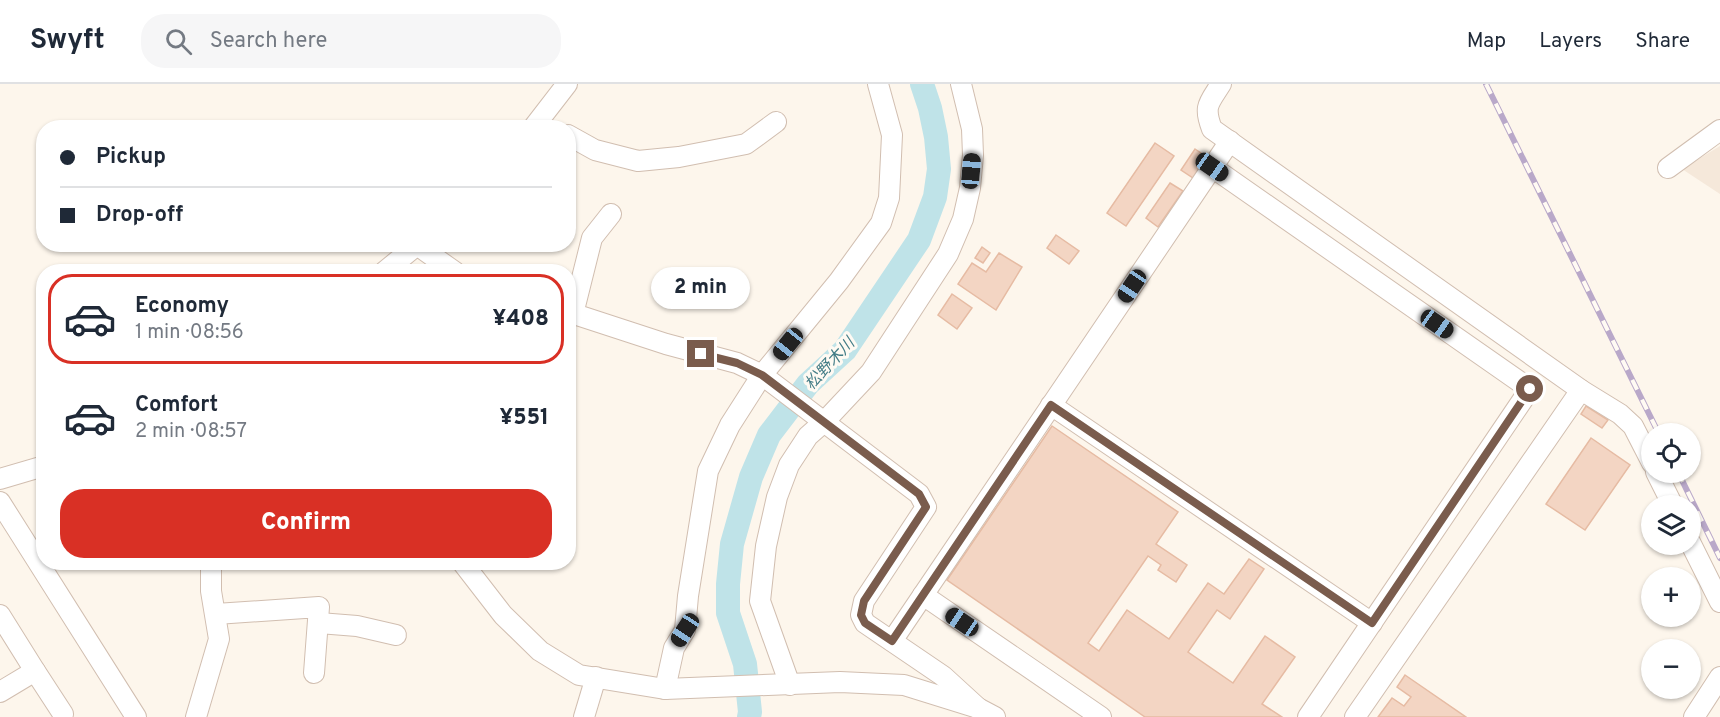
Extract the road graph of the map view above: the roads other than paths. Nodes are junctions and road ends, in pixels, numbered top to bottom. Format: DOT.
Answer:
graph roads {
  1 [pos="567,84"];
  2 [pos="878,84"];
  3 [pos="961,84"];
  4 [pos="1221,84"];
  5 [pos="546,120"];
  6 [pos="776,122"];
  7 [pos="1720,130"];
  8 [pos="576,139"];
  9 [pos="1230,141"];
  10 [pos="1212,167"];
  11 [pos="1668,168"];
  12 [pos="611,214"];
  13 [pos="408,252"];
  14 [pos="428,252"];
  15 [pos="393,264"];
  16 [pos="444,264"];
  17 [pos="576,295"];
  18 [pos="576,315"];
  19 [pos="762,375"];
  20 [pos="1581,390"];
  21 [pos="1051,405"];
  22 [pos="825,421"];
  23 [pos="1641,442"];
  24 [pos="36,468"];
  25 [pos="0,479"];
  26 [pos="0,502"];
  27 [pos="1696,555"];
  28 [pos="36,559"];
  29 [pos="43,570"];
  30 [pos="211,570"];
  31 [pos="468,570"];
  32 [pos="923,595"];
  33 [pos="1720,602"];
  34 [pos="216,614"];
  35 [pos="0,615"];
  36 [pos="319,623"];
  37 [pos="1372,623"];
  38 [pos="396,634"];
  39 [pos="892,641"];
  40 [pos="35,671"];
  41 [pos="314,672"];
  42 [pos="596,677"];
  43 [pos="1720,677"];
  44 [pos="787,685"];
  45 [pos="671,688"];
  46 [pos="0,692"];
  47 [pos="987,712"];
  48 [pos="63,714"];
  49 [pos="136,717"];
  50 [pos="196,717"];
  51 [pos="584,717"];
  52 [pos="1101,717"];
  53 [pos="1308,717"];
  54 [pos="1356,717"];
  55 [pos="1694,717"];
  1 -- 5 [label="street"];
  2 -- 19 [label="street"];
  3 -- 22 [label="street"];
  4 -- 9 [label="street"];
  6 -- 8 [label="street"];
  7 -- 11 [label="street"];
  9 -- 10 [label="street"];
  9 -- 20 [label="street"];
  10 -- 21 [label="street"];
  10 -- 37 [label="street"];
  12 -- 17 [label="street"];
  13 -- 15 [label="street"];
  14 -- 16 [label="street"];
  18 -- 19 [label="street"];
  19 -- 22 [label="street"];
  19 -- 45 [label="street"];
  20 -- 23 [label="street"];
  20 -- 54 [label="street"];
  21 -- 32 [label="street"];
  21 -- 37 [label="street"];
  22 -- 39 [label="street"];
  22 -- 44 [label="street"];
  24 -- 25 [label="street"];
  26 -- 28 [label="street"];
  27 -- 33 [label="street"];
  29 -- 49 [label="street"];
  30 -- 34 [label="street"];
  31 -- 42 [label="street"];
  32 -- 39 [label="street"];
  32 -- 52 [label="street"];
  34 -- 36 [label="street"];
  34 -- 50 [label="street"];
  35 -- 40 [label="street"];
  36 -- 38 [label="street"];
  36 -- 41 [label="street"];
  37 -- 53 [label="street"];
  39 -- 47 [label="street"];
  40 -- 46 [label="street"];
  40 -- 48 [label="street"];
  42 -- 45 [label="street"];
  42 -- 51 [label="street"];
  43 -- 55 [label="street"];
  44 -- 45 [label="street"];
  44 -- 47 [label="street"];
}
